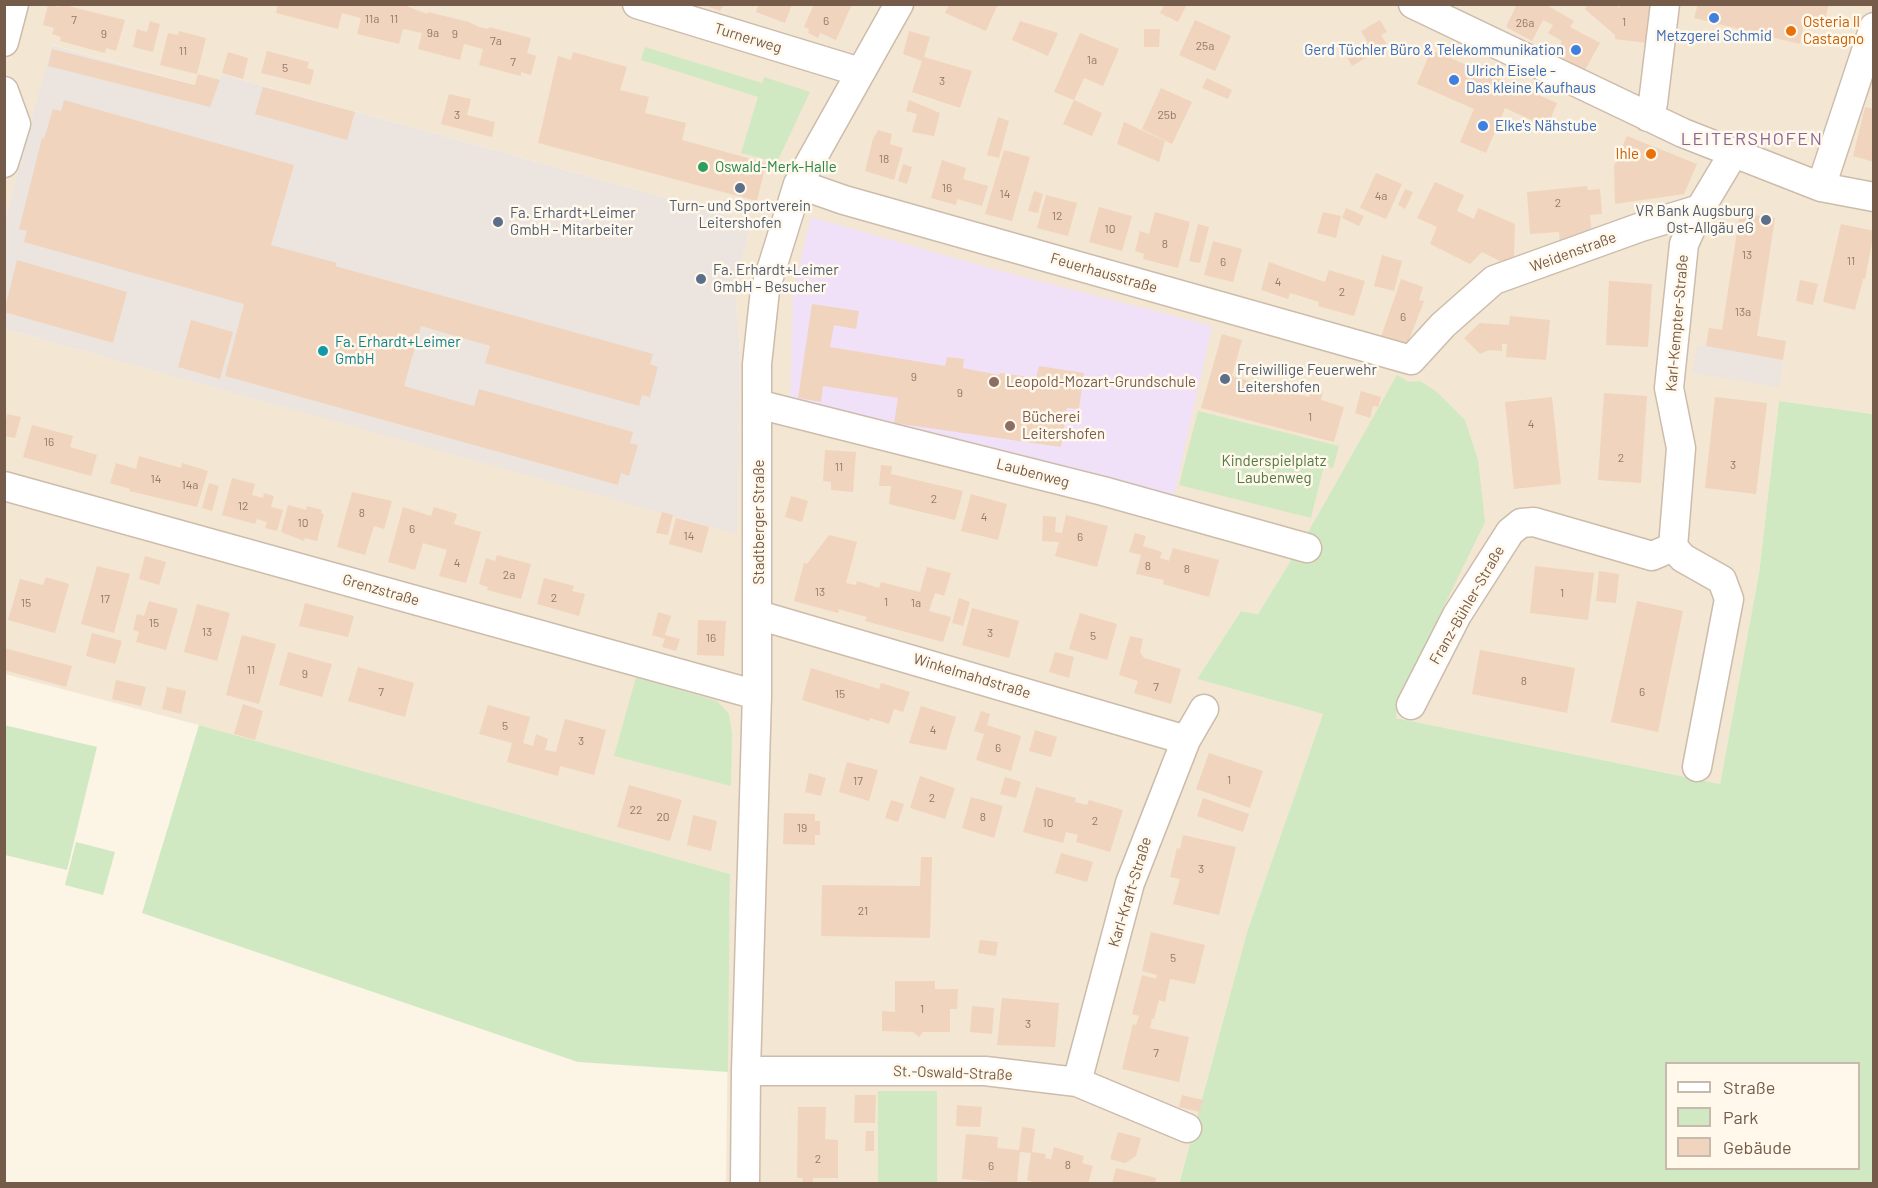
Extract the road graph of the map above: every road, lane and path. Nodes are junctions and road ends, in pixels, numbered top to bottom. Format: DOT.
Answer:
graph roads {
  1 [pos="14,4"];
  2 [pos="637,4"];
  3 [pos="899,4"];
  4 [pos="1413,4"];
  5 [pos="1665,4"];
  6 [pos="1874,27"];
  7 [pos="4,42"];
  8 [pos="860,72"];
  9 [pos="6,96"];
  10 [pos="1648,117"];
  11 [pos="1733,154"];
  12 [pos="4,163"];
  13 [pos="798,184"];
  14 [pos="1821,187"];
  15 [pos="1874,197"];
  16 [pos="1700,209"];
  17 [pos="1411,360"];
  18 [pos="757,404"];
  19 [pos="4,486"];
  20 [pos="1673,547"];
  21 [pos="1307,548"];
  22 [pos="758,615"];
  23 [pos="757,695"];
  24 [pos="1411,705"];
  25 [pos="1204,709"];
  26 [pos="1186,740"];
  27 [pos="1697,767"];
  28 [pos="746,1071"];
  29 [pos="1077,1082"];
  30 [pos="1187,1128"];
  31 [pos="745,1184"];
  1 -- 7 [label="street"];
  2 -- 8 [label="street, Turnerweg"];
  3 -- 8 [label="street, Stadtberger Straße"];
  4 -- 10 [label="street"];
  5 -- 10 [label="street"];
  6 -- 14 [label="street"];
  8 -- 13 [label="street, Stadtberger Straße"];
  9 -- 12 [label="street"];
  10 -- 11 [label="street"];
  11 -- 14 [label="street"];
  11 -- 16 [label="street"];
  13 -- 17 [label="street, Feuerhausstraße"];
  13 -- 18 [label="street, Stadtberger Straße"];
  14 -- 15 [label="street"];
  16 -- 17 [label="street, Weidenstraße"];
  16 -- 20 [label="street, Karl-Kempter-Straße"];
  18 -- 21 [label="street, Laubenweg"];
  18 -- 22 [label="street, Stadtberger Straße"];
  19 -- 23 [label="street, Grenzstraße"];
  20 -- 24 [label="street, Franz-Bühler-Straße"];
  20 -- 27 [label="street"];
  22 -- 23 [label="street, Stadtberger Straße"];
  22 -- 26 [label="street, Winkelmahdstraße"];
  23 -- 28 [label="street, Stadtberger Straße"];
  25 -- 26 [label="street, Karl-Kraft-Straße"];
  26 -- 29 [label="street, Karl-Kraft-Straße"];
  28 -- 29 [label="street, St.-Oswald-Straße"];
  28 -- 31 [label="street, Stadtberger Straße"];
  29 -- 30 [label="street, St.-Oswald-Straße"];
}
